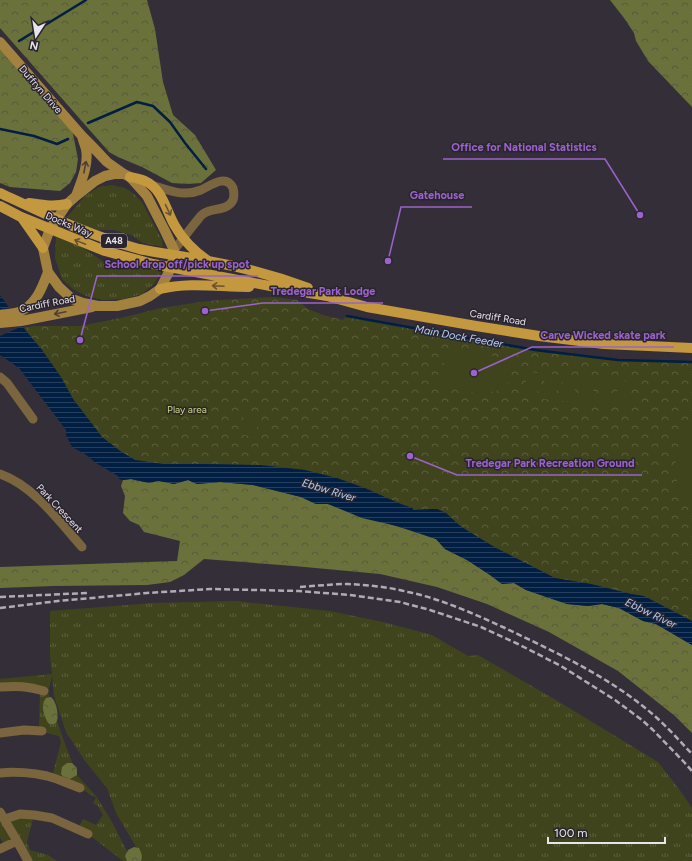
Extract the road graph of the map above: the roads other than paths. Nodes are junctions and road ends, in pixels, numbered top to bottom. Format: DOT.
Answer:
graph roads {
  1 [pos="0,42"];
  2 [pos="82,136"];
  3 [pos="127,176"];
  4 [pos="153,186"];
  5 [pos="0,193"];
  6 [pos="76,196"];
  7 [pos="15,201"];
  8 [pos="67,204"];
  9 [pos="0,206"];
  10 [pos="21,217"];
  11 [pos="56,219"];
  12 [pos="50,229"];
  13 [pos="183,238"];
  14 [pos="43,248"];
  15 [pos="174,252"];
  16 [pos="209,261"];
  17 [pos="171,268"];
  18 [pos="48,272"];
  19 [pos="271,286"];
  20 [pos="160,290"];
  21 [pos="327,296"];
  22 [pos="98,306"];
  23 [pos="0,315"];
  24 [pos="18,317"];
  25 [pos="0,323"];
  26 [pos="692,348"];
  27 [pos="0,377"];
  28 [pos="33,419"];
  29 [pos="0,474"];
  30 [pos="82,547"];
  31 [pos="0,687"];
  32 [pos="44,691"];
  33 [pos="42,731"];
  34 [pos="0,732"];
  35 [pos="0,773"];
  36 [pos="80,788"];
  37 [pos="2,816"];
  38 [pos="88,834"];
  39 [pos="17,841"];
  40 [pos="0,849"];
  41 [pos="28,861"];
  1 -- 2 [label="main road, Duffryn Drive"];
  2 -- 3 [label="main road, Duffryn Drive"];
  6 -- 2 [label="main road, Duffryn Drive, one-way"];
  3 -- 4 [label="main road"];
  3 -- 6 [label="main road"];
  3 -- 15 [label="main road, Duffryn Drive"];
  4 -- 13 [label="main road, A48, one-way"];
  4 -- 13 [label="street"];
  5 -- 7 [label="main road, Docks Way / A48"];
  6 -- 8 [label="main road"];
  7 -- 8 [label="main road, A48"];
  7 -- 11 [label="main road, Docks Way / A48"];
  8 -- 11 [label="main road"];
  9 -- 10 [label="main road, Docks Way / A48"];
  10 -- 12 [label="main road, Docks Way / A48"];
  10 -- 14 [label="main road, A48"];
  11 -- 12 [label="main road"];
  11 -- 15 [label="main road, Docks Way / A48"];
  12 -- 14 [label="main road"];
  17 -- 12 [label="main road, Docks Way / A48, one-way"];
  13 -- 15 [label="street"];
  13 -- 16 [label="main road, A48"];
  14 -- 18 [label="main road"];
  15 -- 16 [label="main road, Docks Way / A48"];
  15 -- 17 [label="main road"];
  16 -- 21 [label="main road, Cardiff Road / A48"];
  17 -- 19 [label="main road, Docks Way / A48"];
  17 -- 20 [label="main road"];
  18 -- 22 [label="main road"];
  18 -- 24 [label="main road, Cardiff Road"];
  19 -- 20 [label="main road, A48, one-way"];
  19 -- 21 [label="main road, Cardiff Road / A48"];
  20 -- 22 [label="main road"];
  21 -- 26 [label="main road, Cardiff Road / A48"];
  22 -- 24 [label="main road, Cardiff Road, one-way"];
  23 -- 24 [label="main road, Cardiff Road"];
  24 -- 25 [label="main road, Cardiff Road"];
  27 -- 28 [label="street"];
  29 -- 30 [label="street, Park Crescent"];
  31 -- 32 [label="street"];
  33 -- 34 [label="street"];
  35 -- 36 [label="street"];
  37 -- 38 [label="street"];
  37 -- 39 [label="street"];
  39 -- 40 [label="street"];
  39 -- 41 [label="street"];
}
